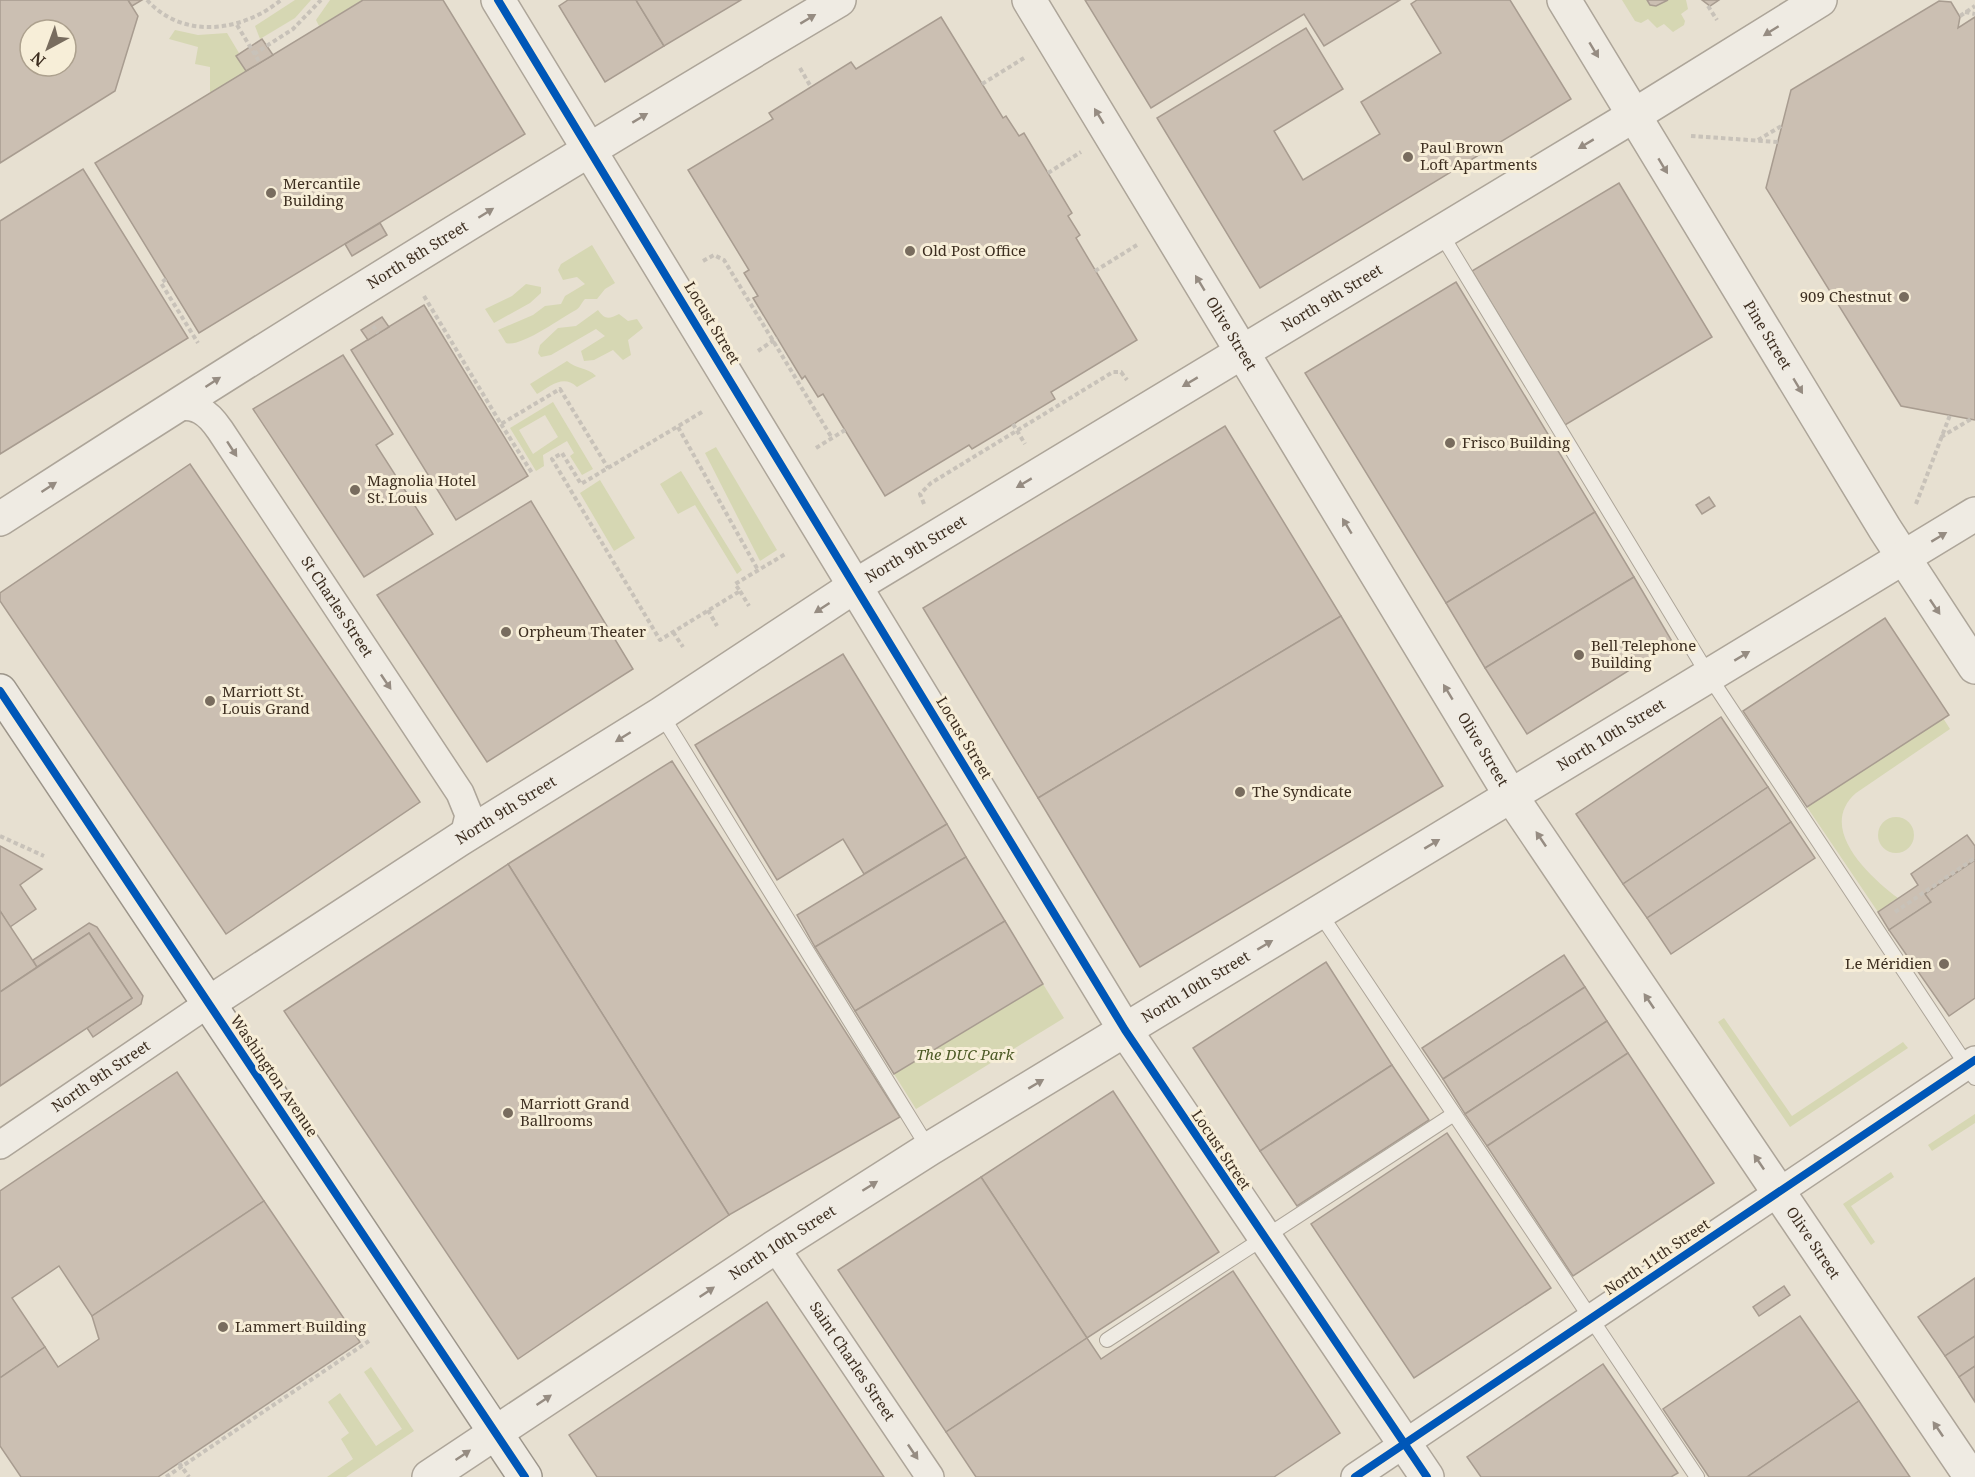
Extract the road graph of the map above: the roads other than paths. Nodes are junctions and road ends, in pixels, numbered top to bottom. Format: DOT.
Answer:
graph roads {
  1 [pos="498,0"];
  2 [pos="839,0"];
  3 [pos="1029,0"];
  4 [pos="1564,0"];
  5 [pos="1820,0"];
  6 [pos="1633,116"];
  7 [pos="590,148"];
  8 [pos="1440,232"];
  9 [pos="1240,351"];
  10 [pos="173,408"];
  11 [pos="1975,514"];
  12 [pos="0,519"];
  13 [pos="1903,559"];
  14 [pos="855,586"];
  15 [pos="1975,667"];
  16 [pos="1709,676"];
  17 [pos="0,691"];
  18 [pos="661,714"];
  19 [pos="1512,796"];
  20 [pos="464,837"];
  21 [pos="1318,912"];
  22 [pos="209,1004"];
  23 [pos="1125,1030"];
  24 [pos="1972,1068"];
  25 [pos="1454,1114"];
  26 [pos="0,1145"];
  27 [pos="929,1149"];
  28 [pos="1778,1191"];
  29 [pos="1264,1238"];
  30 [pos="775,1247"];
  31 [pos="1591,1318"];
  32 [pos="1107,1340"];
  33 [pos="496,1432"];
  34 [pos="1405,1444"];
  35 [pos="429,1477"];
  36 [pos="525,1477"];
  37 [pos="930,1477"];
  38 [pos="1355,1477"];
  39 [pos="1427,1477"];
  40 [pos="1697,1477"];
  41 [pos="1971,1477"];
  1 -- 7 [label="street, Locust Street"];
  7 -- 2 [label="street, North 8th Street, one-way"];
  9 -- 3 [label="street, Olive Street, one-way"];
  4 -- 6 [label="street, Pine Street, one-way"];
  5 -- 6 [label="street, North 9th Street, one-way"];
  6 -- 8 [label="street, North 9th Street, one-way"];
  6 -- 13 [label="street, Pine Street, one-way"];
  10 -- 7 [label="street, North 8th Street, one-way"];
  7 -- 14 [label="street, Locust Street"];
  8 -- 9 [label="street, North 9th Street"];
  8 -- 16 [label="lane"];
  9 -- 14 [label="street, North 9th Street, one-way"];
  19 -- 9 [label="street, Olive Street, one-way"];
  12 -- 10 [label="street, North 8th Street, one-way"];
  10 -- 20 [label="street, St Charles Street, one-way"];
  13 -- 11 [label="street, North 10th Street, one-way"];
  13 -- 15 [label="street, Pine Street, one-way"];
  16 -- 13 [label="street, North 10th Street, one-way"];
  14 -- 18 [label="street, North 9th Street, one-way"];
  14 -- 23 [label="street, Locust Street"];
  16 -- 19 [label="street, North 10th Street"];
  16 -- 24 [label="lane"];
  17 -- 22 [label="street, Washington Avenue"];
  18 -- 20 [label="street, North 9th Street, one-way"];
  18 -- 27 [label="lane"];
  21 -- 19 [label="street, North 10th Street, one-way"];
  28 -- 19 [label="street, Olive Street, one-way"];
  20 -- 22 [label="street, North 9th Street"];
  23 -- 21 [label="street, North 10th Street, one-way"];
  21 -- 25 [label="lane"];
  22 -- 26 [label="street, North 9th Street"];
  22 -- 33 [label="street, Washington Avenue"];
  27 -- 23 [label="street, North 10th Street, one-way"];
  23 -- 29 [label="street, Locust Street"];
  24 -- 28 [label="street, North 11th Street"];
  25 -- 29 [label="lane"];
  25 -- 31 [label="lane"];
  30 -- 27 [label="street, North 10th Street, one-way"];
  28 -- 31 [label="street, North 11th Street"];
  41 -- 28 [label="street, Olive Street, one-way"];
  29 -- 32 [label="lane"];
  29 -- 34 [label="street, Locust Street"];
  33 -- 30 [label="street, North 10th Street, one-way"];
  30 -- 37 [label="street, Saint Charles Street, one-way"];
  31 -- 34 [label="street, North 11th Street"];
  31 -- 40 [label="lane"];
  35 -- 33 [label="street, North 10th Street, one-way"];
  33 -- 36 [label="street, Washington Avenue"];
  34 -- 38 [label="street, North 11th Street"];
  34 -- 39 [label="street, Locust Street"];
}
